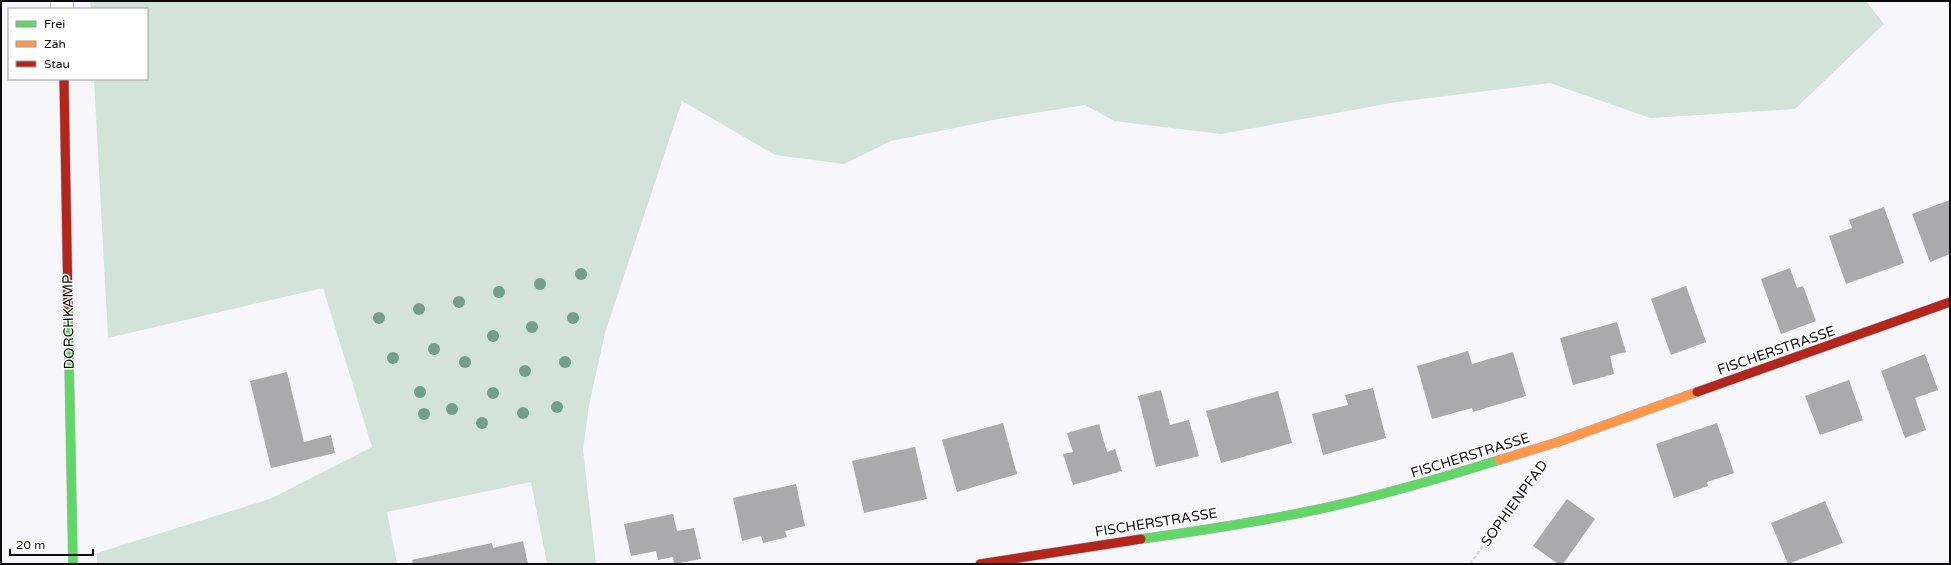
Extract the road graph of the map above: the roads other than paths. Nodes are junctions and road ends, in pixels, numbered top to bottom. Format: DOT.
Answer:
graph roads {
  1 [pos="64,80"];
  2 [pos="1950,302"];
  3 [pos="74,564"];
  4 [pos="980,564"];
  1 -- 3 [label="street, DORCHKAMP"];
  2 -- 4 [label="street, FISCHERSTRASSE"];
}
